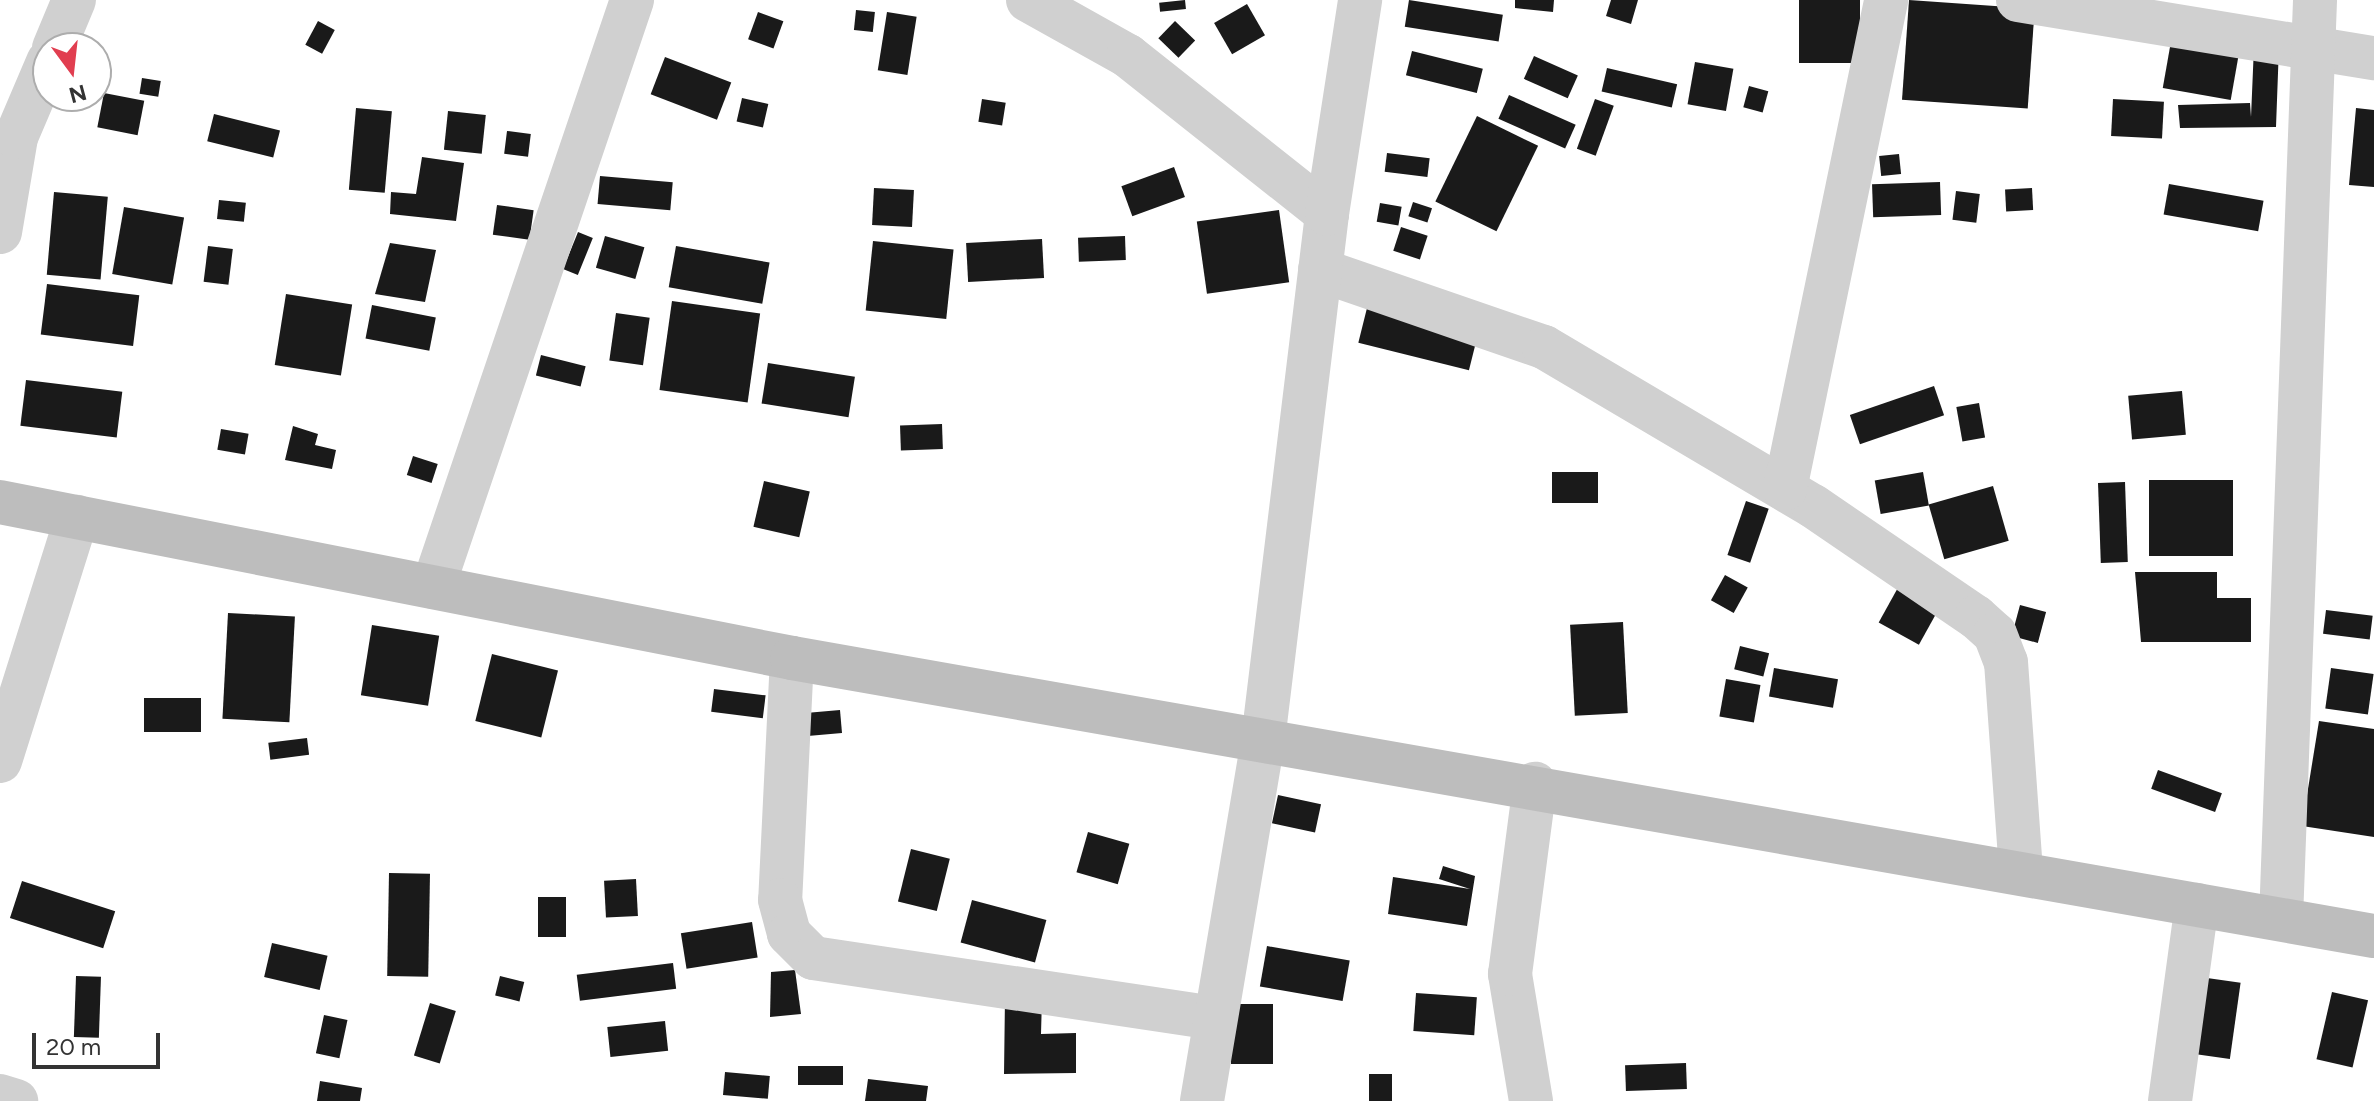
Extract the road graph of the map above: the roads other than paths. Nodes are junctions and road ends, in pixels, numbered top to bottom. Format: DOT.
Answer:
graph roads {
  1 [pos="74,0"];
  2 [pos="632,0"];
  3 [pos="1028,0"];
  4 [pos="1360,0"];
  5 [pos="1886,0"];
  6 [pos="2018,0"];
  7 [pos="2315,0"];
  8 [pos="61,32"];
  9 [pos="2311,46"];
  10 [pos="2374,58"];
  11 [pos="32,100"];
  12 [pos="1327,214"];
  13 [pos="0,232"];
  14 [pos="1320,270"];
  15 [pos="1785,489"];
  16 [pos="0,502"];
  17 [pos="77,517"];
  18 [pos="433,587"];
  19 [pos="792,658"];
  20 [pos="1263,740"];
  21 [pos="0,761"];
  22 [pos="1535,784"];
  23 [pos="2021,870"];
  24 [pos="2197,905"];
  25 [pos="2281,919"];
  26 [pos="2374,936"];
  27 [pos="1213,1018"];
  28 [pos="0,1096"];
  29 [pos="16,1101"];
  30 [pos="1202,1101"];
  31 [pos="1531,1101"];
  32 [pos="2170,1101"];
  1 -- 8 [label="street"];
  2 -- 18 [label="street"];
  3 -- 12 [label="street"];
  4 -- 12 [label="street"];
  5 -- 15 [label="street"];
  6 -- 9 [label="street"];
  7 -- 9 [label="street"];
  9 -- 10 [label="street"];
  9 -- 25 [label="street"];
  11 -- 13 [label="street"];
  12 -- 14 [label="street"];
  14 -- 15 [label="street"];
  14 -- 20 [label="street"];
  15 -- 23 [label="street"];
  16 -- 17 [label="main road"];
  17 -- 18 [label="main road"];
  17 -- 21 [label="street"];
  18 -- 19 [label="main road"];
  19 -- 20 [label="main road"];
  19 -- 27 [label="street"];
  20 -- 22 [label="main road"];
  20 -- 27 [label="street"];
  22 -- 23 [label="main road"];
  22 -- 31 [label="street"];
  23 -- 24 [label="main road"];
  24 -- 25 [label="main road"];
  24 -- 32 [label="street"];
  25 -- 26 [label="main road"];
  27 -- 30 [label="street"];
  28 -- 29 [label="street"];
}
